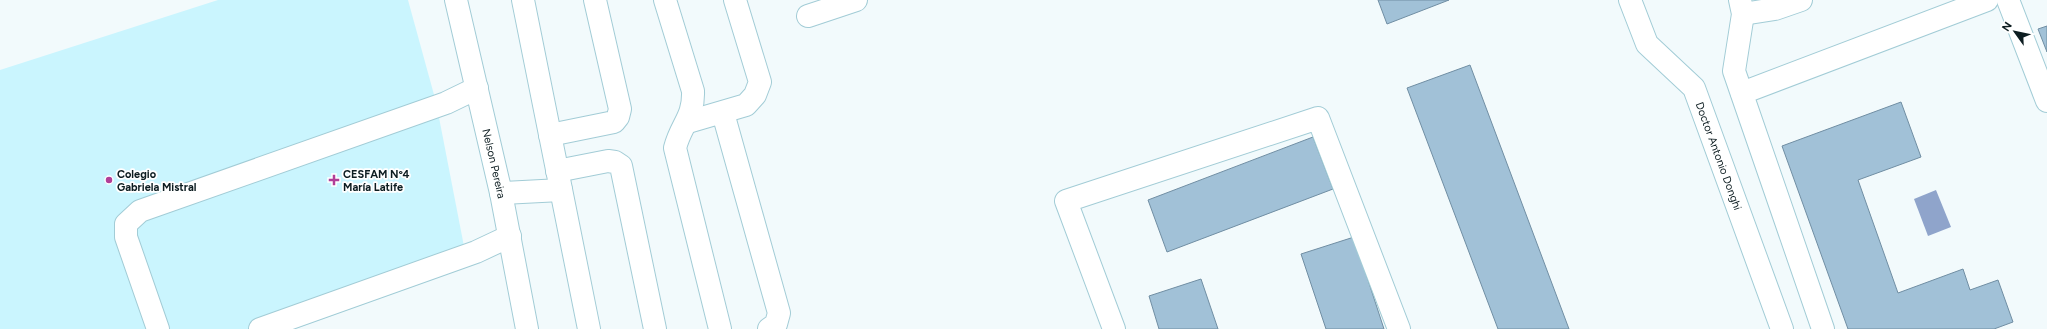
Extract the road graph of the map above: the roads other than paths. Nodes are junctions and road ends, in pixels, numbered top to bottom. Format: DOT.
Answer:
graph roads {
  1 [pos="456,0"];
  2 [pos="523,0"];
  3 [pos="595,0"];
  4 [pos="665,0"];
  5 [pos="735,0"];
  6 [pos="856,0"];
  7 [pos="1630,0"];
  8 [pos="1801,0"];
  9 [pos="1987,0"];
  10 [pos="2008,0"];
  11 [pos="1741,7"];
  12 [pos="808,16"];
  13 [pos="477,88"];
  14 [pos="1742,93"];
  15 [pos="2047,100"];
  16 [pos="724,112"];
  17 [pos="688,122"];
  18 [pos="550,135"];
  19 [pos="559,181"];
  20 [pos="501,194"];
  21 [pos="510,236"];
  22 [pos="158,329"];
  23 [pos="260,329"];
  24 [pos="527,329"];
  25 [pos="589,329"];
  26 [pos="655,329"];
  27 [pos="720,329"];
  28 [pos="769,329"];
  29 [pos="1114,329"];
  30 [pos="1399,329"];
  31 [pos="1782,329"];
  32 [pos="1823,329"];
  1 -- 13 [label="street, Nelson Pereira"];
  2 -- 18 [label="street"];
  3 -- 18 [label="street"];
  4 -- 17 [label="street"];
  5 -- 16 [label="street"];
  6 -- 12 [label="street"];
  7 -- 31 [label="street, Doctor Antonio Donghi"];
  8 -- 11 [label="street"];
  9 -- 14 [label="street"];
  10 -- 15 [label="street"];
  11 -- 14 [label="street"];
  13 -- 20 [label="street, Nelson Pereira"];
  13 -- 22 [label="street"];
  14 -- 32 [label="street"];
  16 -- 17 [label="street"];
  16 -- 28 [label="street"];
  17 -- 27 [label="street"];
  18 -- 19 [label="street"];
  19 -- 20 [label="street"];
  19 -- 25 [label="street"];
  19 -- 26 [label="street"];
  20 -- 21 [label="street, Nelson Pereira"];
  21 -- 23 [label="street"];
  21 -- 24 [label="street, Nelson Pereira"];
  29 -- 30 [label="street"];
}
